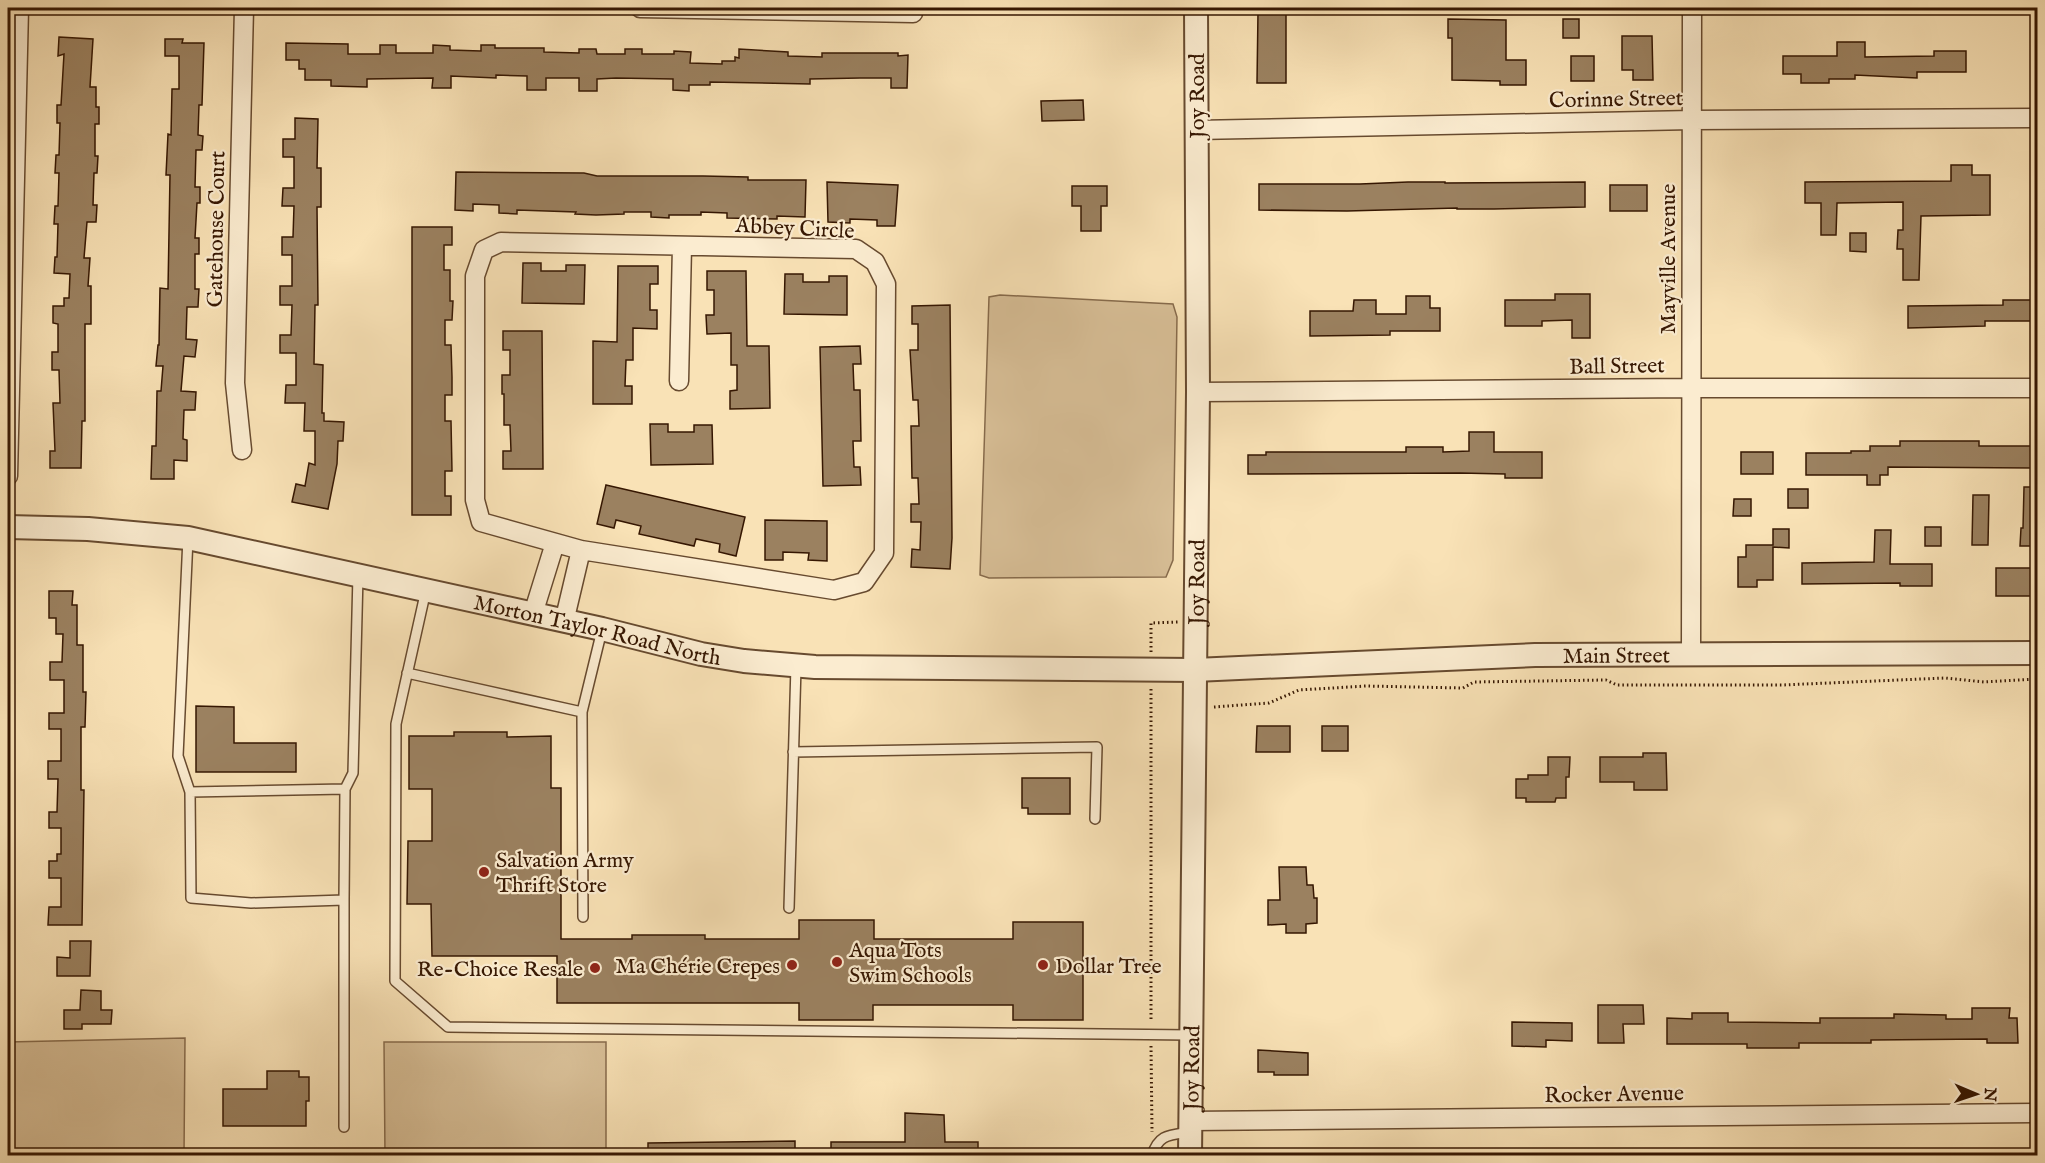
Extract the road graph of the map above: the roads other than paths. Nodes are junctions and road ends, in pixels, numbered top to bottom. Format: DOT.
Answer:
graph roads {
  1 [pos="19,8"];
  2 [pos="243,8"];
  3 [pos="640,8"];
  4 [pos="1196,8"];
  5 [pos="1692,8"];
  6 [pos="797,9"];
  7 [pos="913,13"];
  8 [pos="2037,118"];
  9 [pos="1692,120"];
  10 [pos="1196,130"];
  11 [pos="682,246"];
  12 [pos="679,381"];
  13 [pos="1691,388"];
  14 [pos="2037,388"];
  15 [pos="1198,393"];
  16 [pos="242,450"];
  17 [pos="8,476"];
  18 [pos="8,527"];
  19 [pos="188,538"];
  20 [pos="555,543"];
  21 [pos="581,550"];
  22 [pos="358,575"];
  23 [pos="426,590"];
  24 [pos="533,614"];
  25 [pos="564,622"];
  26 [pos="602,629"];
  27 [pos="2037,653"];
  28 [pos="1691,655"];
  29 [pos="796,666"];
  30 [pos="1195,670"];
  31 [pos="407,673"];
  32 [pos="582,712"];
  33 [pos="794,752"];
  34 [pos="345,789"];
  35 [pos="190,792"];
  36 [pos="1095,819"];
  37 [pos="344,900"];
  38 [pos="789,908"];
  39 [pos="583,917"];
  40 [pos="1191,1035"];
  41 [pos="2037,1113"];
  42 [pos="344,1127"];
  43 [pos="1190,1127"];
  44 [pos="1152,1155"];
  45 [pos="1190,1155"];
  1 -- 17 [label="street"];
  2 -- 16 [label="street, Gatehouse Court"];
  3 -- 6 [label="street"];
  4 -- 10 [label="street, Joy Road"];
  5 -- 9 [label="street, Mayville Avenue"];
  6 -- 7 [label="street"];
  8 -- 9 [label="street, Corinne Street"];
  9 -- 10 [label="street, Corinne Street"];
  9 -- 13 [label="street, Mayville Avenue"];
  10 -- 15 [label="street, Joy Road"];
  11 -- 12 [label="street"];
  11 -- 20 [label="street, Abbey Circle"];
  11 -- 21 [label="street, Abbey Circle"];
  13 -- 14 [label="street, Ball Street"];
  13 -- 15 [label="street, Ball Street"];
  13 -- 28 [label="street, Mayville Avenue"];
  15 -- 30 [label="street, Joy Road"];
  18 -- 19 [label="street, Morton Taylor Road North"];
  19 -- 22 [label="street, Morton Taylor Road North"];
  19 -- 35 [label="lane"];
  20 -- 21 [label="street, Abbey Circle"];
  20 -- 24 [label="street"];
  21 -- 25 [label="street"];
  22 -- 23 [label="street, Morton Taylor Road North"];
  22 -- 34 [label="lane"];
  23 -- 24 [label="street, Morton Taylor Road North"];
  23 -- 31 [label="lane"];
  24 -- 25 [label="street, Morton Taylor Road North"];
  25 -- 26 [label="street, Morton Taylor Road North"];
  26 -- 29 [label="street, Morton Taylor Road North"];
  26 -- 32 [label="lane"];
  27 -- 28 [label="street, Main Street"];
  28 -- 30 [label="street, Main Street"];
  29 -- 30 [label="street, Morton Taylor Road North"];
  29 -- 33 [label="lane"];
  30 -- 40 [label="street, Joy Road"];
  31 -- 32 [label="lane"];
  31 -- 40 [label="lane"];
  32 -- 39 [label="lane"];
  33 -- 36 [label="lane"];
  33 -- 38 [label="lane"];
  34 -- 35 [label="lane"];
  34 -- 37 [label="lane"];
  35 -- 37 [label="lane"];
  37 -- 42 [label="lane"];
  40 -- 43 [label="street, Joy Road"];
  41 -- 43 [label="street, Rocker Avenue"];
  43 -- 44 [label="lane"];
  43 -- 45 [label="street, Joy Road"];
}
